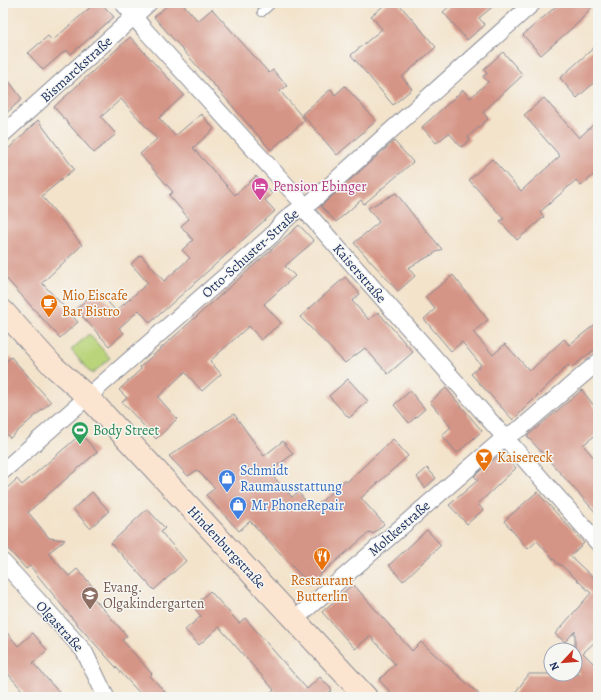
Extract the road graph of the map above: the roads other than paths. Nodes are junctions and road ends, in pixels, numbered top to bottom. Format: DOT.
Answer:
graph roads {
  1 [pos="123,3"];
  2 [pos="149,3"];
  3 [pos="272,3"];
  4 [pos="533,3"];
  5 [pos="262,12"];
  6 [pos="134,16"];
  7 [pos="3,134"];
  8 [pos="302,207"];
  9 [pos="3,297"];
  10 [pos="3,311"];
  11 [pos="598,362"];
  12 [pos="88,397"];
  13 [pos="504,437"];
  14 [pos="3,471"];
  15 [pos="598,543"];
  16 [pos="3,562"];
  17 [pos="294,620"];
  18 [pos="106,697"];
  19 [pos="366,697"];
  1 -- 6 [label="street, Kaiserstraße"];
  2 -- 6 [label="street, Bismarckstraße"];
  3 -- 5 [label="lane"];
  4 -- 8 [label="street, Otto-Schuster-Straße"];
  6 -- 7 [label="street, Bismarckstraße"];
  6 -- 8 [label="street, Kaiserstraße"];
  8 -- 12 [label="street, Otto-Schuster-Straße"];
  8 -- 13 [label="street, Kaiserstraße"];
  9 -- 12 [label="main road, Hindenburgstraße"];
  10 -- 12 [label="main road, Hindenburgstraße"];
  11 -- 13 [label="street, Moltkestraße"];
  12 -- 14 [label="street, Otto-Schuster-Straße"];
  12 -- 17 [label="main road, Hindenburgstraße"];
  13 -- 15 [label="street, Kaiserstraße"];
  13 -- 17 [label="street, Moltkestraße"];
  16 -- 18 [label="street, Olgastraße"];
  17 -- 19 [label="main road, Hindenburgstraße"];
}
